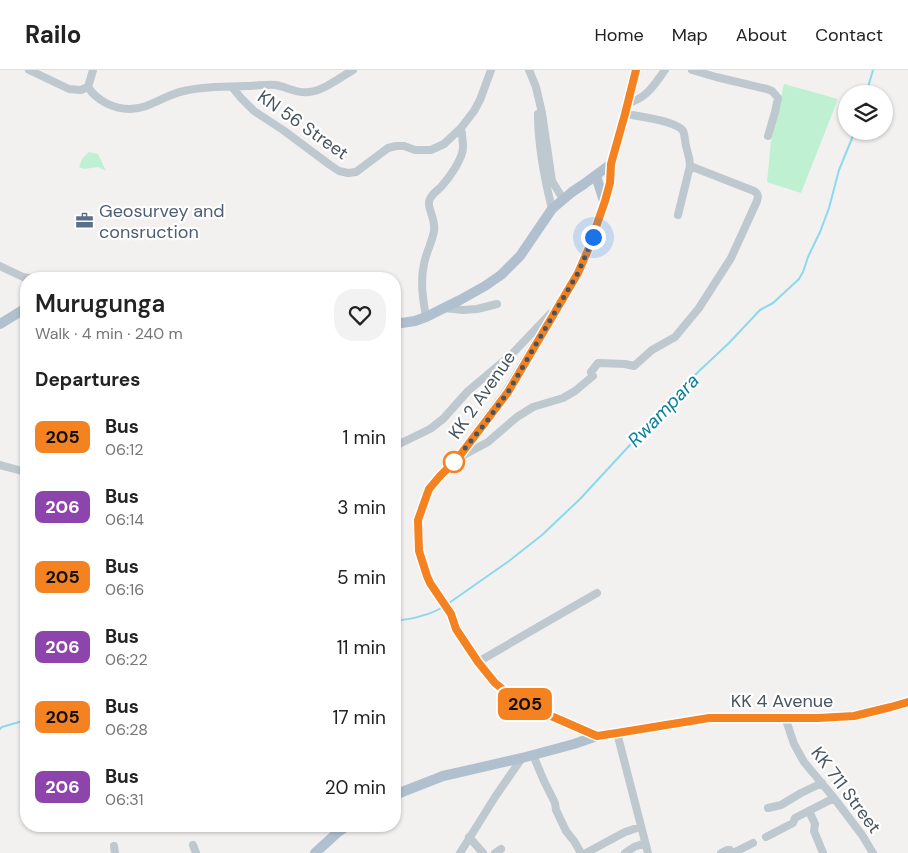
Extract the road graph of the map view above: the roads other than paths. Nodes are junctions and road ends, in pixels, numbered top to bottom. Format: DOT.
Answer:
graph roads {
  1 [pos="29,70"];
  2 [pos="93,70"];
  3 [pos="353,70"];
  4 [pos="491,70"];
  5 [pos="529,70"];
  6 [pos="636,70"];
  7 [pos="665,70"];
  8 [pos="692,70"];
  9 [pos="88,87"];
  10 [pos="232,87"];
  11 [pos="538,99"];
  12 [pos="628,103"];
  13 [pos="625,114"];
  14 [pos="461,128"];
  15 [pos="768,136"];
  16 [pos="611,164"];
  17 [pos="690,166"];
  18 [pos="596,176"];
  19 [pos="563,200"];
  20 [pos="605,201"];
  21 [pos="552,209"];
  22 [pos="678,215"];
  23 [pos="0,266"];
  24 [pos="20,276"];
  25 [pos="562,301"];
  26 [pos="496,304"];
  27 [pos="444,308"];
  28 [pos="20,312"];
  29 [pos="426,317"];
  30 [pos="1,323"];
  31 [pos="401,323"];
  32 [pos="401,443"];
  33 [pos="458,458"];
  34 [pos="0,465"];
  35 [pos="20,470"];
  36 [pos="596,593"];
  37 [pos="478,662"];
  38 [pos="908,702"];
  39 [pos="785,717"];
  40 [pos="617,733"];
  41 [pos="597,736"];
  42 [pos="533,755"];
  43 [pos="522,758"];
  44 [pos="822,783"];
  45 [pos="401,793"];
  46 [pos="834,798"];
  47 [pos="768,808"];
  48 [pos="809,811"];
  49 [pos="640,827"];
  50 [pos="338,832"];
  51 [pos="469,837"];
  52 [pos="766,837"];
  53 [pos="645,843"];
  54 [pos="753,843"];
  55 [pos="315,853"];
  56 [pos="460,853"];
  57 [pos="483,853"];
  58 [pos="581,853"];
  59 [pos="586,853"];
  60 [pos="625,853"];
  61 [pos="648,853"];
  62 [pos="721,853"];
  63 [pos="823,853"];
  64 [pos="873,853"];
  1 -- 9 [label="street"];
  2 -- 9 [label="street"];
  3 -- 10 [label="street"];
  4 -- 14 [label="street, KN 56 Street"];
  5 -- 11 [label="street"];
  6 -- 12 [label="main road, KK 2 Avenue"];
  7 -- 12 [label="street"];
  8 -- 15 [label="street"];
  9 -- 10 [label="street"];
  10 -- 14 [label="street, KN 56 Street"];
  11 -- 19 [label="street"];
  11 -- 21 [label="street"];
  12 -- 13 [label="main road, KK 2 Avenue"];
  13 -- 16 [label="main road, KK 2 Avenue"];
  13 -- 17 [label="street"];
  14 -- 29 [label="street"];
  16 -- 18 [label="main road"];
  16 -- 20 [label="main road, KK 2 Avenue"];
  17 -- 22 [label="street"];
  17 -- 33 [label="street"];
  18 -- 19 [label="main road"];
  18 -- 20 [label="main road"];
  19 -- 21 [label="main road"];
  20 -- 25 [label="main road, KK 2 Avenue"];
  21 -- 27 [label="main road"];
  23 -- 24 [label="street"];
  25 -- 32 [label="street"];
  25 -- 33 [label="main road, KK 2 Avenue"];
  26 -- 27 [label="street"];
  27 -- 29 [label="main road"];
  28 -- 30 [label="main road"];
  29 -- 31 [label="main road"];
  33 -- 37 [label="main road, KK 2 Avenue"];
  34 -- 35 [label="street"];
  36 -- 37 [label="street"];
  37 -- 41 [label="main road, KK 2 Avenue"];
  38 -- 39 [label="main road, KK 4 Avenue"];
  39 -- 40 [label="main road, KK 4 Avenue"];
  39 -- 44 [label="street, KK 711 Street"];
  40 -- 41 [label="main road, KK 4 Avenue"];
  40 -- 49 [label="street"];
  41 -- 42 [label="main road, KK 4 Avenue"];
  42 -- 43 [label="main road, KK 4 Avenue"];
  42 -- 58 [label="street"];
  43 -- 45 [label="main road, KK 4 Avenue"];
  43 -- 51 [label="street"];
  44 -- 46 [label="street, KK 711 Street"];
  44 -- 47 [label="street"];
  46 -- 48 [label="street"];
  46 -- 64 [label="street, KK 711 Street"];
  48 -- 52 [label="street"];
  48 -- 63 [label="street"];
  49 -- 53 [label="street"];
  49 -- 59 [label="street"];
  50 -- 55 [label="main road"];
  51 -- 56 [label="street"];
  51 -- 57 [label="street"];
  53 -- 60 [label="street"];
  53 -- 61 [label="street"];
  54 -- 62 [label="street"];
}
